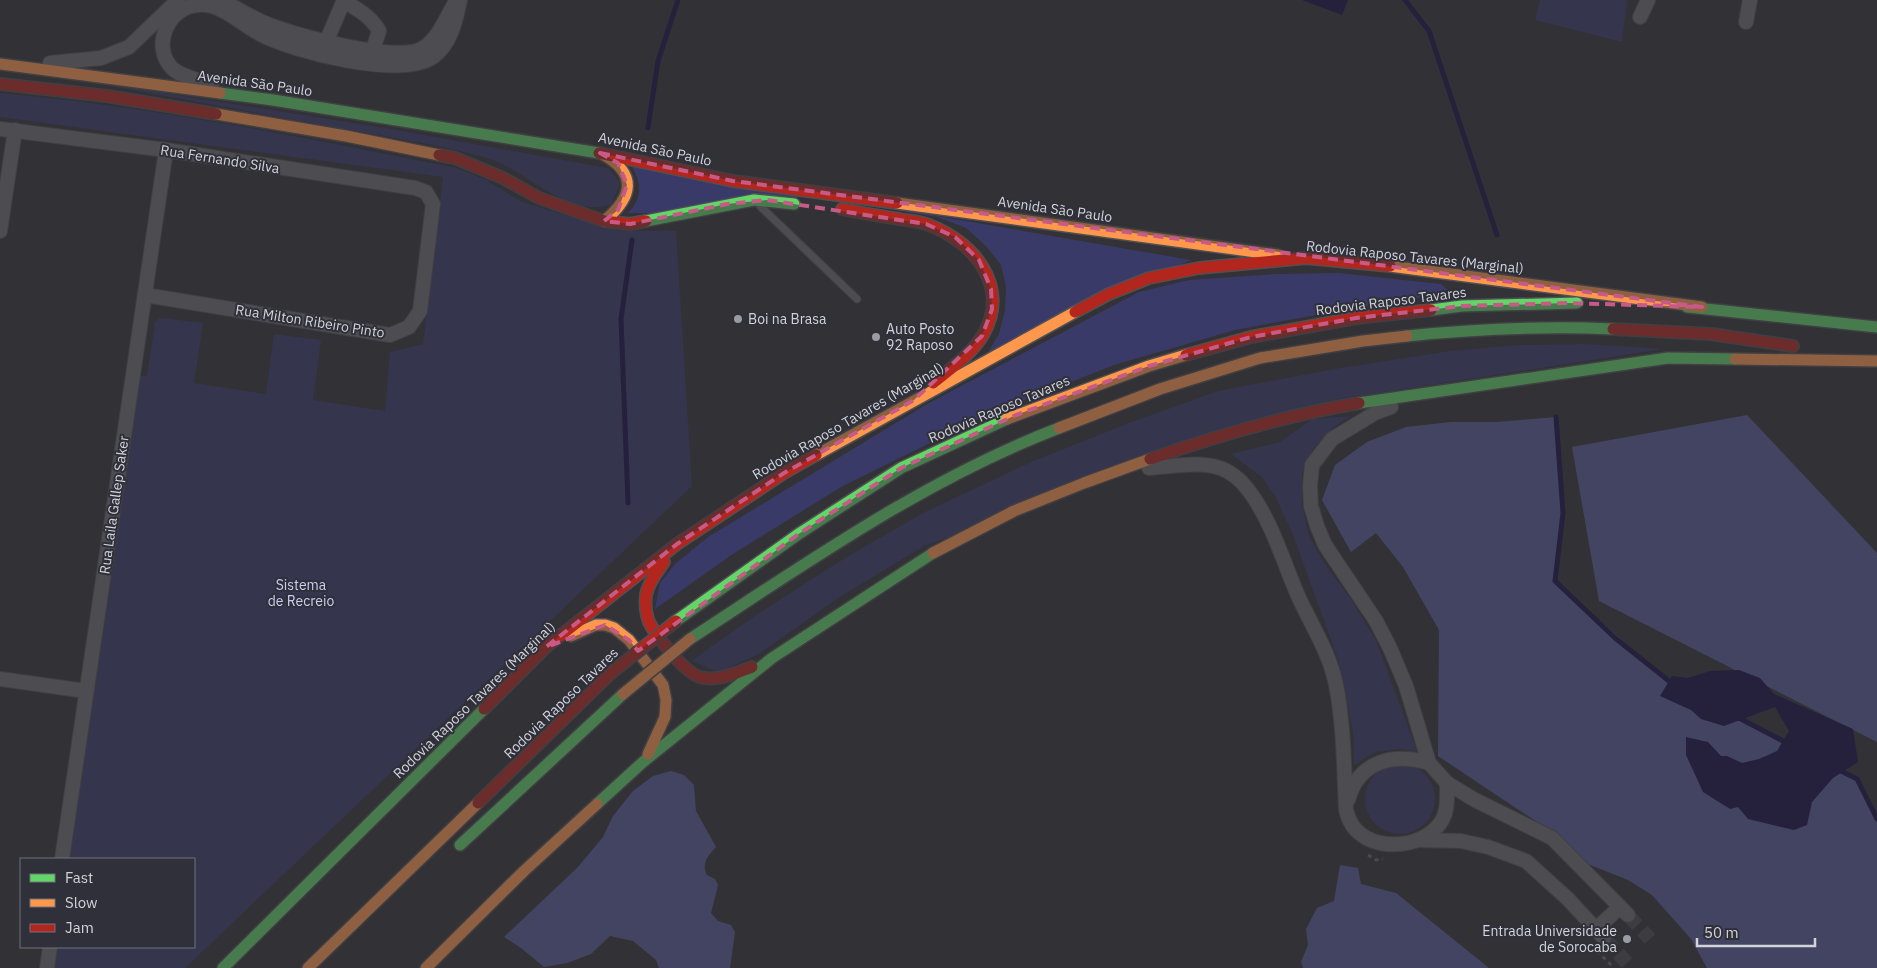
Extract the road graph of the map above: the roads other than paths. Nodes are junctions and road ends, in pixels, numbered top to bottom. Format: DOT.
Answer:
graph roads {
  1 [pos="178,0"];
  2 [pos="222,0"];
  3 [pos="344,0"];
  4 [pos="456,0"];
  5 [pos="460,0"];
  6 [pos="1648,0"];
  7 [pos="1750,0"];
  8 [pos="1640,18"];
  9 [pos="1746,22"];
  10 [pos="260,34"];
  11 [pos="327,41"];
  12 [pos="371,57"];
  13 [pos="0,64"];
  14 [pos="14,66"];
  15 [pos="0,84"];
  16 [pos="273,100"];
  17 [pos="0,129"];
  18 [pos="15,130"];
  19 [pos="166,150"];
  20 [pos="600,153"];
  21 [pos="754,200"];
  22 [pos="433,204"];
  23 [pos="804,205"];
  24 [pos="832,208"];
  25 [pos="604,221"];
  26 [pos="0,231"];
  27 [pos="1306,258"];
  28 [pos="145,295"];
  29 [pos="856,299"];
  30 [pos="1702,308"];
  31 [pos="1877,327"];
  32 [pos="1877,360"];
  33 [pos="1434,390"];
  34 [pos="914,400"];
  35 [pos="1120,470"];
  36 [pos="677,544"];
  37 [pos="546,647"];
  38 [pos="772,658"];
  39 [pos="0,679"];
  40 [pos="86,691"];
  41 [pos="643,762"];
  42 [pos="1429,763"];
  43 [pos="1447,782"];
  44 [pos="1346,810"];
  45 [pos="1416,840"];
  46 [pos="450,854"];
  47 [pos="62,858"];
  48 [pos="50,948"];
  49 [pos="47,968"];
  50 [pos="223,968"];
  51 [pos="308,968"];
  52 [pos="426,968"];
  1 -- 14 [label="street"];
  2 -- 11 [label="street"];
  3 -- 11 [label="street"];
  3 -- 12 [label="street"];
  4 -- 12 [label="street"];
  5 -- 12 [label="street"];
  6 -- 8 [label="street"];
  7 -- 9 [label="street"];
  10 -- 11 [label="street"];
  10 -- 12 [label="street"];
  10 -- 16 [label="street"];
  11 -- 12 [label="street"];
  13 -- 14 [label="main road, Avenida São Paulo"];
  14 -- 16 [label="main road, Avenida São Paulo"];
  15 -- 25 [label="main road"];
  16 -- 20 [label="main road, Avenida São Paulo"];
  17 -- 18 [label="street, Rua Fernando Silva"];
  18 -- 19 [label="street, Rua Fernando Silva"];
  18 -- 26 [label="street"];
  19 -- 22 [label="street, Rua Fernando Silva"];
  19 -- 28 [label="street, Rua Laila Gallep Saker"];
  20 -- 25 [label="main road"];
  20 -- 27 [label="main road, Avenida São Paulo"];
  21 -- 23 [label="main road"];
  21 -- 25 [label="main road"];
  21 -- 29 [label="lane"];
  22 -- 28 [label="street, Rua Milton Ribeiro Pinto"];
  24 -- 34 [label="main road"];
  27 -- 30 [label="main road, Rodovia Raposo Tavares (Marginal)"];
  27 -- 34 [label="main road, Rodovia Raposo Tavares (Marginal)"];
  28 -- 40 [label="street, Rua Laila Gallep Saker"];
  30 -- 31 [label="main road, Rodovia Raposo Tavares"];
  30 -- 51 [label="main road, Rodovia Raposo Tavares, bridge"];
  32 -- 33 [label="main road"];
  32 -- 46 [label="main road, bridge"];
  33 -- 35 [label="main road"];
  33 -- 42 [label="street"];
  34 -- 36 [label="main road, Rodovia Raposo Tavares (Marginal)"];
  35 -- 38 [label="main road"];
  35 -- 44 [label="street"];
  36 -- 37 [label="main road, Rodovia Raposo Tavares (Marginal)"];
  36 -- 38 [label="main road"];
  37 -- 41 [label="main road"];
  37 -- 50 [label="main road, Rodovia Raposo Tavares (Marginal)"];
  38 -- 41 [label="main road"];
  39 -- 40 [label="street"];
  40 -- 47 [label="street, Rua Laila Gallep Saker"];
  41 -- 52 [label="main road"];
  42 -- 43 [label="street"];
  42 -- 44 [label="street"];
  43 -- 45 [label="street"];
  43 -- 45 [label="street"];
  44 -- 45 [label="street"];
  48 -- 49 [label="street"];
}
